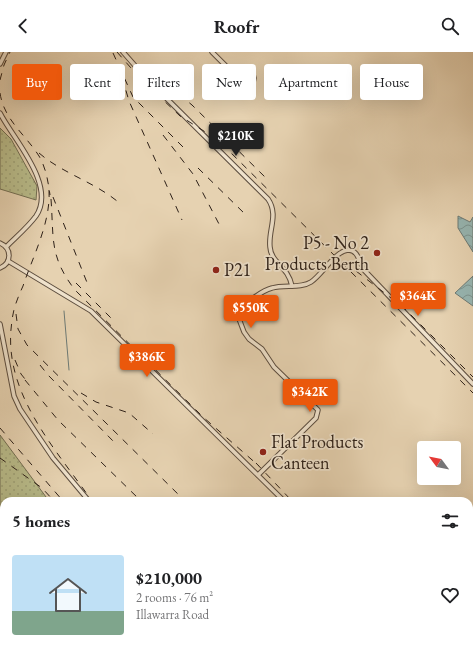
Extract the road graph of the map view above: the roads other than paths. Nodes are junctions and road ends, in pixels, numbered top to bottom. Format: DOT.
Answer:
graph roads {
  1 [pos="6,52"];
  2 [pos="123,52"];
  3 [pos="212,52"];
  4 [pos="0,64"];
  5 [pos="225,64"];
  6 [pos="0,112"];
  7 [pos="0,243"];
  8 [pos="6,247"];
  9 [pos="8,261"];
  10 [pos="0,268"];
  11 [pos="292,286"];
  12 [pos="0,324"];
  13 [pos="473,384"];
  14 [pos="258,475"];
  15 [pos="86,497"];
  16 [pos="280,497"];
  1 -- 4 [label="street"];
  2 -- 11 [label="street"];
  3 -- 5 [label="street"];
  6 -- 8 [label="street"];
  7 -- 8 [label="street"];
  8 -- 9 [label="street"];
  9 -- 10 [label="street"];
  9 -- 14 [label="street"];
  11 -- 13 [label="street"];
  11 -- 14 [label="street"];
  12 -- 15 [label="street"];
  14 -- 16 [label="street"];
}
